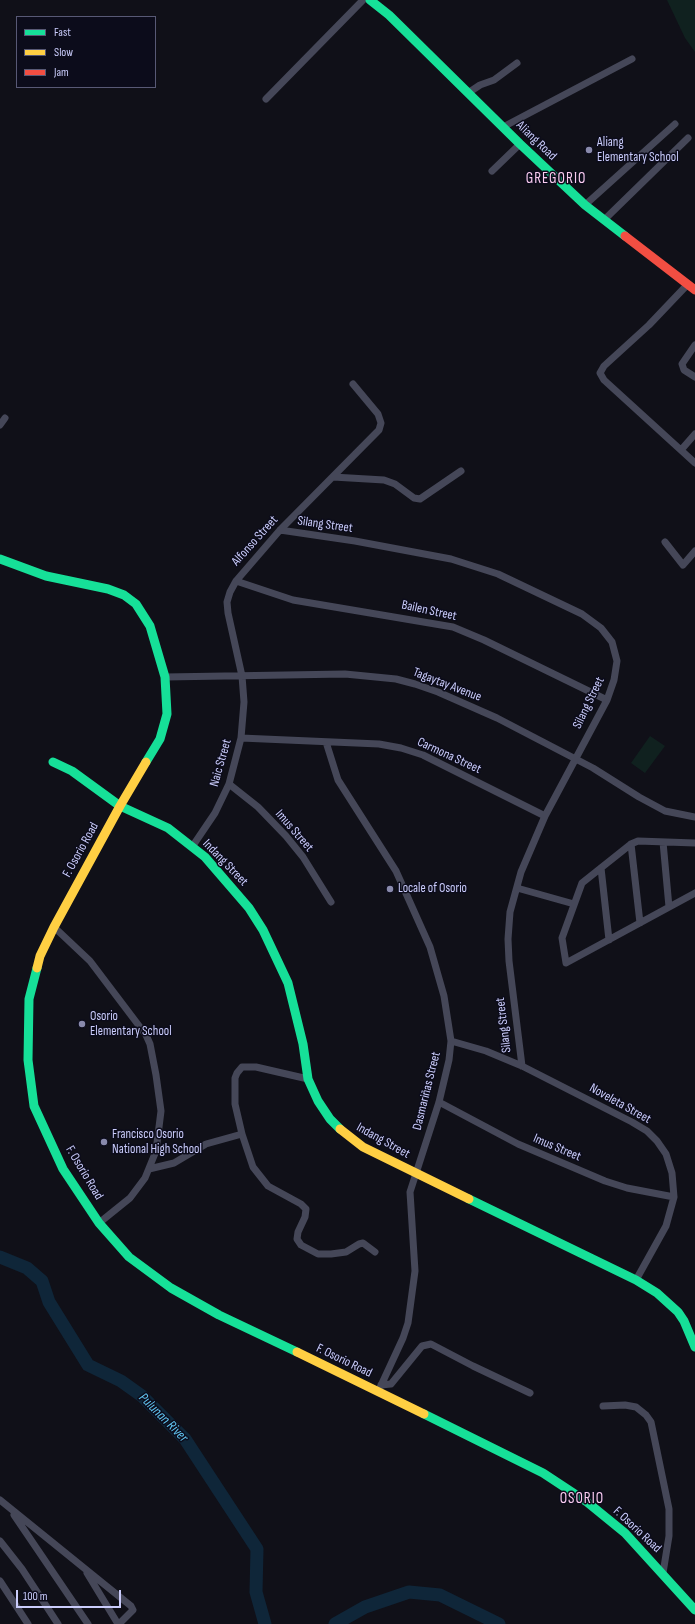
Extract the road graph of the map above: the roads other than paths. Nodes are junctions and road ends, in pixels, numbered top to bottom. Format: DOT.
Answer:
graph roads {
  1 [pos="363,0"];
  2 [pos="370,0"];
  3 [pos="632,59"];
  4 [pos="517,63"];
  5 [pos="468,93"];
  6 [pos="266,99"];
  7 [pos="674,124"];
  8 [pos="503,127"];
  9 [pos="688,138"];
  10 [pos="520,144"];
  11 [pos="492,171"];
  12 [pos="585,205"];
  13 [pos="604,220"];
  14 [pos="691,287"];
  15 [pos="695,345"];
  16 [pos="695,377"];
  17 [pos="353,384"];
  18 [pos="5,418"];
  19 [pos="0,425"];
  20 [pos="695,434"];
  21 [pos="681,450"];
  22 [pos="695,463"];
  23 [pos="460,471"];
  24 [pos="333,477"];
  25 [pos="280,530"];
  26 [pos="665,542"];
  27 [pos="695,550"];
  28 [pos="0,559"];
  29 [pos="236,581"];
  30 [pos="242,676"];
  31 [pos="165,677"];
  32 [pos="607,700"];
  33 [pos="241,738"];
  34 [pos="326,742"];
  35 [pos="575,758"];
  36 [pos="53,762"];
  37 [pos="229,784"];
  38 [pos="120,806"];
  39 [pos="545,816"];
  40 [pos="695,817"];
  41 [pos="663,842"];
  42 [pos="695,843"];
  43 [pos="631,844"];
  44 [pos="192,847"];
  45 [pos="601,868"];
  46 [pos="517,888"];
  47 [pos="695,893"];
  48 [pos="330,902"];
  49 [pos="574,904"];
  50 [pos="669,907"];
  51 [pos="640,923"];
  52 [pos="54,927"];
  53 [pos="609,940"];
  54 [pos="451,1041"];
  55 [pos="522,1066"];
  56 [pos="308,1079"];
  57 [pos="439,1102"];
  58 [pos="242,1134"];
  59 [pos="149,1169"];
  60 [pos="417,1174"];
  61 [pos="674,1197"];
  62 [pos="99,1223"];
  63 [pos="375,1252"];
  64 [pos="636,1280"];
  65 [pos="692,1331"];
  66 [pos="695,1347"];
  67 [pos="380,1388"];
  68 [pos="530,1392"];
  69 [pos="603,1406"];
  70 [pos="0,1500"];
  71 [pos="9,1508"];
  72 [pos="0,1541"];
  73 [pos="84,1568"];
  74 [pos="662,1573"];
  75 [pos="0,1580"];
  76 [pos="695,1610"];
  77 [pos="28,1624"];
  78 [pos="58,1624"];
  79 [pos="88,1624"];
  80 [pos="118,1624"];
  1 -- 6 [label="street"];
  2 -- 5 [label="street, Aliang Road"];
  3 -- 8 [label="street"];
  4 -- 5 [label="street"];
  5 -- 8 [label="street, Aliang Road"];
  7 -- 12 [label="street"];
  8 -- 10 [label="street, Aliang Road"];
  9 -- 13 [label="street"];
  10 -- 11 [label="street"];
  10 -- 12 [label="street, Aliang Road"];
  12 -- 13 [label="street, Aliang Road"];
  13 -- 14 [label="street, Aliang Road"];
  14 -- 21 [label="street"];
  15 -- 16 [label="street"];
  17 -- 24 [label="street, Alfonso Street"];
  18 -- 19 [label="street"];
  20 -- 21 [label="street"];
  21 -- 22 [label="street"];
  23 -- 24 [label="street"];
  24 -- 25 [label="street, Alfonso Street"];
  25 -- 29 [label="street, Alfonso Street"];
  25 -- 32 [label="street, Silang Street"];
  26 -- 27 [label="street"];
  28 -- 31 [label="street, F. Osorio Road"];
  29 -- 30 [label="street, Alfonso Street"];
  29 -- 32 [label="street, Bailen Street"];
  30 -- 31 [label="street, Tagaytay Avenue"];
  30 -- 33 [label="street, Naic Street"];
  30 -- 35 [label="street, Tagaytay Avenue"];
  31 -- 38 [label="street, F. Osorio Road"];
  32 -- 35 [label="street, Silang Street"];
  33 -- 34 [label="street, Carmona Street"];
  33 -- 37 [label="street, Naic Street"];
  34 -- 39 [label="street, Carmona Street"];
  34 -- 54 [label="street, Dasmariñas Street"];
  35 -- 39 [label="street, Silang Street"];
  35 -- 40 [label="street, Tagaytay Avenue"];
  36 -- 38 [label="street, Indang Street"];
  37 -- 44 [label="street, Naic Street"];
  37 -- 48 [label="street, Imus Street"];
  38 -- 44 [label="street, Indang Street"];
  38 -- 52 [label="street, F. Osorio Road"];
  39 -- 46 [label="street, Silang Street"];
  41 -- 42 [label="street"];
  41 -- 43 [label="street"];
  41 -- 50 [label="street"];
  43 -- 45 [label="street"];
  43 -- 51 [label="street"];
  44 -- 56 [label="street, Indang Street"];
  45 -- 49 [label="street"];
  45 -- 53 [label="street"];
  46 -- 49 [label="street"];
  46 -- 55 [label="street, Silang Street"];
  47 -- 50 [label="street"];
  49 -- 53 [label="street"];
  50 -- 51 [label="street"];
  51 -- 53 [label="street"];
  52 -- 59 [label="street"];
  52 -- 62 [label="street, F. Osorio Road"];
  54 -- 55 [label="street, Noveleta Street"];
  54 -- 57 [label="street, Dasmariñas Street"];
  55 -- 61 [label="street, Noveleta Street"];
  56 -- 58 [label="street"];
  56 -- 60 [label="street, Indang Street"];
  57 -- 60 [label="street, Dasmariñas Street"];
  57 -- 61 [label="street, Imus Street"];
  58 -- 59 [label="street"];
  58 -- 63 [label="street"];
  59 -- 62 [label="street"];
  60 -- 64 [label="street, Indang Street"];
  60 -- 67 [label="street, Dasmariñas Street"];
  61 -- 64 [label="street, Noveleta Street"];
  62 -- 67 [label="street, F. Osorio Road"];
  64 -- 65 [label="street, Indang Street"];
  65 -- 66 [label="street, Indang Street"];
  67 -- 68 [label="street"];
  67 -- 74 [label="street, F. Osorio Road"];
  69 -- 74 [label="street"];
  70 -- 71 [label="street"];
  71 -- 73 [label="street"];
  71 -- 79 [label="street"];
  72 -- 78 [label="street"];
  73 -- 80 [label="street"];
  73 -- 80 [label="street"];
  74 -- 76 [label="street, F. Osorio Road"];
  75 -- 77 [label="street"];
}
